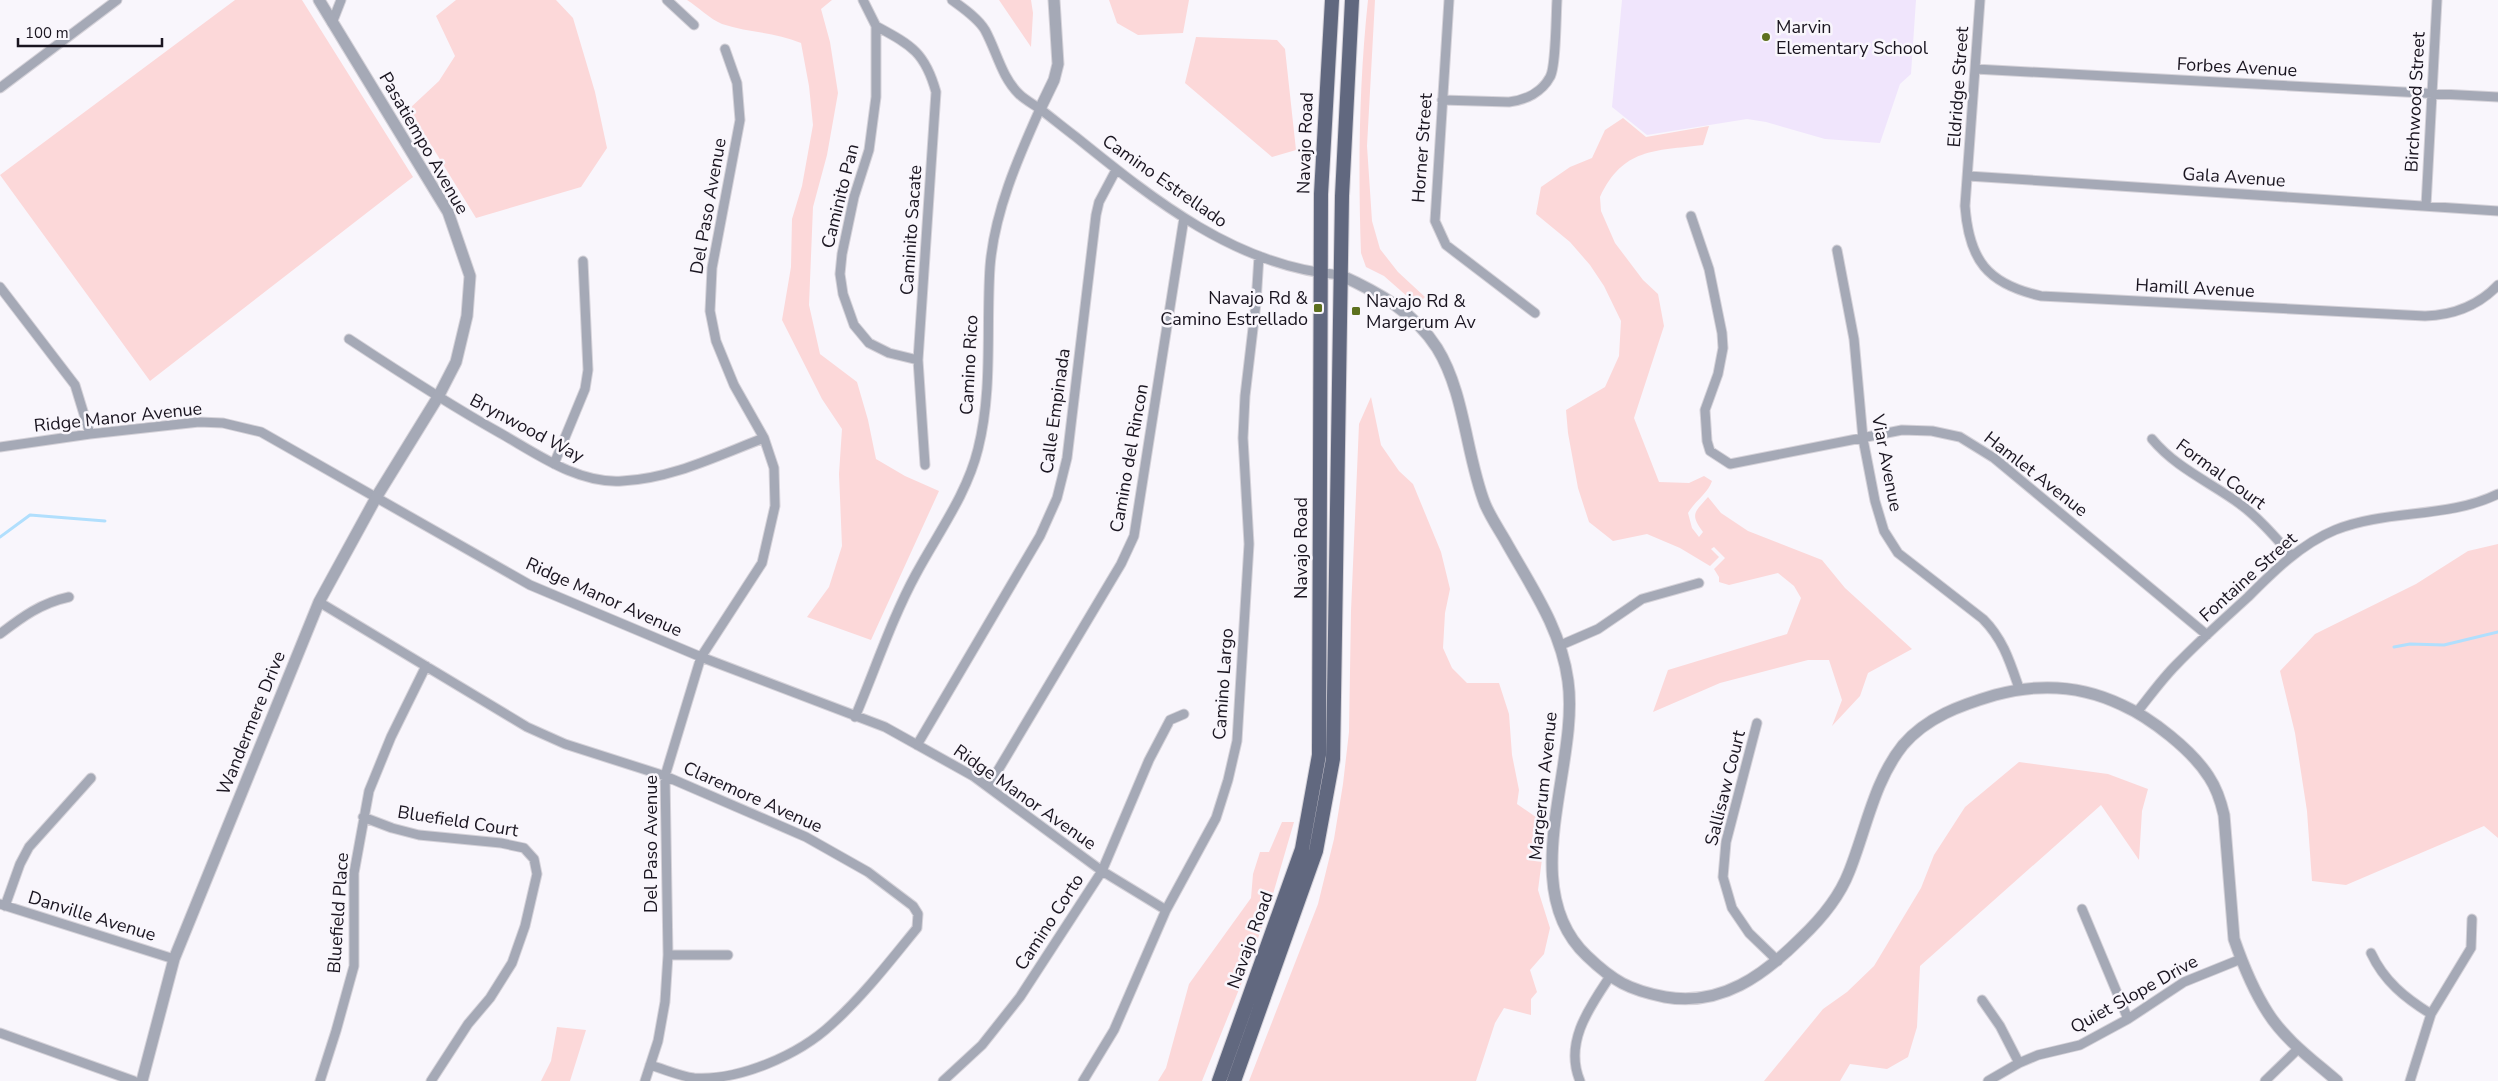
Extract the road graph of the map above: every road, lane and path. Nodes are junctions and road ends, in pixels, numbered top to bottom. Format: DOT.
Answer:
graph roads {
  1 [pos="117,0"];
  2 [pos="319,0"];
  3 [pos="341,0"];
  4 [pos="667,0"];
  5 [pos="863,0"];
  6 [pos="952,0"];
  7 [pos="1054,0"];
  8 [pos="1332,0"];
  9 [pos="1352,0"];
  10 [pos="1449,0"];
  11 [pos="1557,0"];
  12 [pos="1980,0"];
  13 [pos="2438,0"];
  14 [pos="332,23"];
  15 [pos="694,25"];
  16 [pos="876,26"];
  17 [pos="725,48"];
  18 [pos="1975,69"];
  19 [pos="0,88"];
  20 [pos="2432,94"];
  21 [pos="2498,98"];
  22 [pos="1442,100"];
  23 [pos="1040,109"];
  24 [pos="1344,139"];
  25 [pos="1324,140"];
  26 [pos="1116,170"];
  27 [pos="1968,176"];
  28 [pos="2426,206"];
  29 [pos="2498,210"];
  30 [pos="1691,216"];
  31 [pos="1184,218"];
  32 [pos="1837,250"];
  33 [pos="1259,256"];
  34 [pos="583,261"];
  35 [pos="1320,274"];
  36 [pos="1340,276"];
  37 [pos="2498,285"];
  38 [pos="0,287"];
  39 [pos="1535,313"];
  40 [pos="349,339"];
  41 [pos="918,360"];
  42 [pos="438,397"];
  43 [pos="90,434"];
  44 [pos="764,438"];
  45 [pos="1863,438"];
  46 [pos="2152,439"];
  47 [pos="0,447"];
  48 [pos="554,464"];
  49 [pos="925,465"];
  50 [pos="2498,494"];
  51 [pos="377,496"];
  52 [pos="2292,556"];
  53 [pos="1699,583"];
  54 [pos="69,597"];
  55 [pos="319,602"];
  56 [pos="0,634"];
  57 [pos="2207,635"];
  58 [pos="1561,645"];
  59 [pos="701,657"];
  60 [pos="426,666"];
  61 [pos="2019,688"];
  62 [pos="2136,712"];
  63 [pos="1184,714"];
  64 [pos="855,716"];
  65 [pos="1757,723"];
  66 [pos="917,745"];
  67 [pos="665,776"];
  68 [pos="91,778"];
  69 [pos="988,788"];
  70 [pos="363,817"];
  71 [pos="1102,871"];
  72 [pos="2,905"];
  73 [pos="2082,909"];
  74 [pos="1166,910"];
  75 [pos="2472,919"];
  76 [pos="2371,953"];
  77 [pos="668,955"];
  78 [pos="728,955"];
  79 [pos="2241,958"];
  80 [pos="174,959"];
  81 [pos="1778,961"];
  82 [pos="1609,978"];
  83 [pos="1982,1000"];
  84 [pos="2431,1014"];
  85 [pos="2128,1019"];
  86 [pos="0,1033"];
  87 [pos="2299,1048"];
  88 [pos="2019,1063"];
  89 [pos="650,1065"];
  90 [pos="134,1081"];
  91 [pos="142,1081"];
  92 [pos="320,1081"];
  93 [pos="431,1081"];
  94 [pos="645,1081"];
  95 [pos="943,1081"];
  96 [pos="1084,1081"];
  97 [pos="1219,1081"];
  98 [pos="1234,1081"];
  99 [pos="1580,1081"];
  100 [pos="1988,1081"];
  101 [pos="2265,1081"];
  102 [pos="2337,1081"];
  103 [pos="2410,1081"];
  1 -- 19 [label="street"];
  2 -- 14 [label="street, Pasatiempo Avenue"];
  3 -- 14 [label="street"];
  4 -- 15 [label="street"];
  5 -- 16 [label="street, Caminito Pan"];
  6 -- 23 [label="street, Camino Estrellado"];
  7 -- 23 [label="street, Camino Rico"];
  8 -- 25 [label="main road, Navajo Road"];
  9 -- 24 [label="main road, Navajo Road"];
  10 -- 22 [label="street, Horner Street"];
  11 -- 22 [label="street"];
  12 -- 18 [label="street, Eldridge Street"];
  13 -- 20 [label="street, Birchwood Street"];
  14 -- 42 [label="street, Pasatiempo Avenue"];
  16 -- 41 [label="street, Caminito Sacate"];
  16 -- 41 [label="street, Caminito Pan"];
  17 -- 44 [label="street, Del Paso Avenue"];
  18 -- 20 [label="street, Forbes Avenue"];
  18 -- 27 [label="street, Eldridge Street"];
  20 -- 21 [label="street, Forbes Avenue"];
  20 -- 28 [label="street, Birchwood Street"];
  22 -- 39 [label="street, Horner Street"];
  23 -- 26 [label="street, Camino Estrellado"];
  23 -- 64 [label="street, Camino Rico"];
  24 -- 25 [label="main road"];
  24 -- 36 [label="main road, Navajo Road"];
  25 -- 35 [label="main road, Navajo Road"];
  26 -- 31 [label="street, Camino Estrellado"];
  26 -- 66 [label="street, Calle Empinada"];
  27 -- 28 [label="street, Gala Avenue"];
  27 -- 37 [label="street, Hamill Avenue"];
  28 -- 29 [label="street, Gala Avenue"];
  30 -- 45 [label="street, Hamlet Avenue"];
  31 -- 33 [label="street, Camino Estrellado"];
  31 -- 69 [label="street, Camino del Rincon"];
  32 -- 45 [label="street, Viar Avenue"];
  33 -- 35 [label="street, Camino Estrellado"];
  33 -- 74 [label="street, Camino Largo"];
  34 -- 48 [label="street"];
  35 -- 36 [label="street, Camino Estrellado"];
  35 -- 97 [label="main road, Navajo Road"];
  36 -- 58 [label="street, Margerum Avenue"];
  36 -- 98 [label="main road, Navajo Road"];
  38 -- 43 [label="street"];
  40 -- 42 [label="street, Brynwood Way"];
  41 -- 49 [label="street, Caminito Sacate"];
  42 -- 48 [label="street, Brynwood Way"];
  42 -- 51 [label="street, Wandermere Drive"];
  43 -- 47 [label="street, Ridge Manor Avenue"];
  43 -- 51 [label="street, Ridge Manor Avenue"];
  44 -- 48 [label="street, Brynwood Way"];
  44 -- 59 [label="street, Del Paso Avenue"];
  45 -- 57 [label="street, Hamlet Avenue"];
  45 -- 61 [label="street, Viar Avenue"];
  46 -- 52 [label="street, Formal Court"];
  50 -- 52 [label="street, Fontaine Street"];
  51 -- 55 [label="street, Wandermere Drive"];
  51 -- 59 [label="street, Ridge Manor Avenue"];
  52 -- 57 [label="street, Fontaine Street"];
  53 -- 58 [label="street"];
  54 -- 56 [label="street"];
  55 -- 60 [label="street, Claremore Avenue"];
  55 -- 80 [label="street, Wandermere Drive"];
  57 -- 62 [label="street, Fontaine Street"];
  58 -- 82 [label="street, Margerum Avenue"];
  59 -- 64 [label="street, Ridge Manor Avenue"];
  59 -- 67 [label="street, Del Paso Avenue"];
  60 -- 67 [label="street, Claremore Avenue"];
  60 -- 70 [label="street, Bluefield Place"];
  61 -- 62 [label="street, Margerum Avenue"];
  61 -- 81 [label="street, Margerum Avenue"];
  62 -- 79 [label="street, Margerum Avenue"];
  63 -- 71 [label="street, Camino Corto"];
  64 -- 66 [label="street, Ridge Manor Avenue"];
  65 -- 81 [label="street, Sallisaw Court"];
  66 -- 69 [label="street, Ridge Manor Avenue"];
  67 -- 77 [label="street, Del Paso Avenue"];
  67 -- 89 [label="street, Claremore Avenue"];
  68 -- 72 [label="street"];
  69 -- 71 [label="street, Ridge Manor Avenue"];
  70 -- 92 [label="street, Bluefield Place"];
  70 -- 93 [label="street, Bluefield Court"];
  71 -- 74 [label="street, Ridge Manor Avenue"];
  71 -- 95 [label="street, Camino Corto"];
  72 -- 80 [label="street, Danville Avenue"];
  73 -- 85 [label="street"];
  74 -- 96 [label="street, Camino Largo"];
  75 -- 84 [label="street"];
  76 -- 84 [label="street"];
  77 -- 78 [label="street"];
  77 -- 89 [label="street, Del Paso Avenue"];
  79 -- 85 [label="street, Quiet Slope Drive"];
  79 -- 87 [label="street, Margerum Avenue"];
  80 -- 91 [label="street, Wandermere Drive"];
  81 -- 82 [label="street, Margerum Avenue"];
  82 -- 99 [label="street"];
  83 -- 88 [label="street"];
  84 -- 103 [label="street"];
  85 -- 88 [label="street, Quiet Slope Drive"];
  86 -- 90 [label="street"];
  87 -- 101 [label="street"];
  87 -- 102 [label="street, Margerum Avenue"];
  88 -- 100 [label="street, Quiet Slope Drive"];
  89 -- 94 [label="street, Del Paso Avenue"];
}
